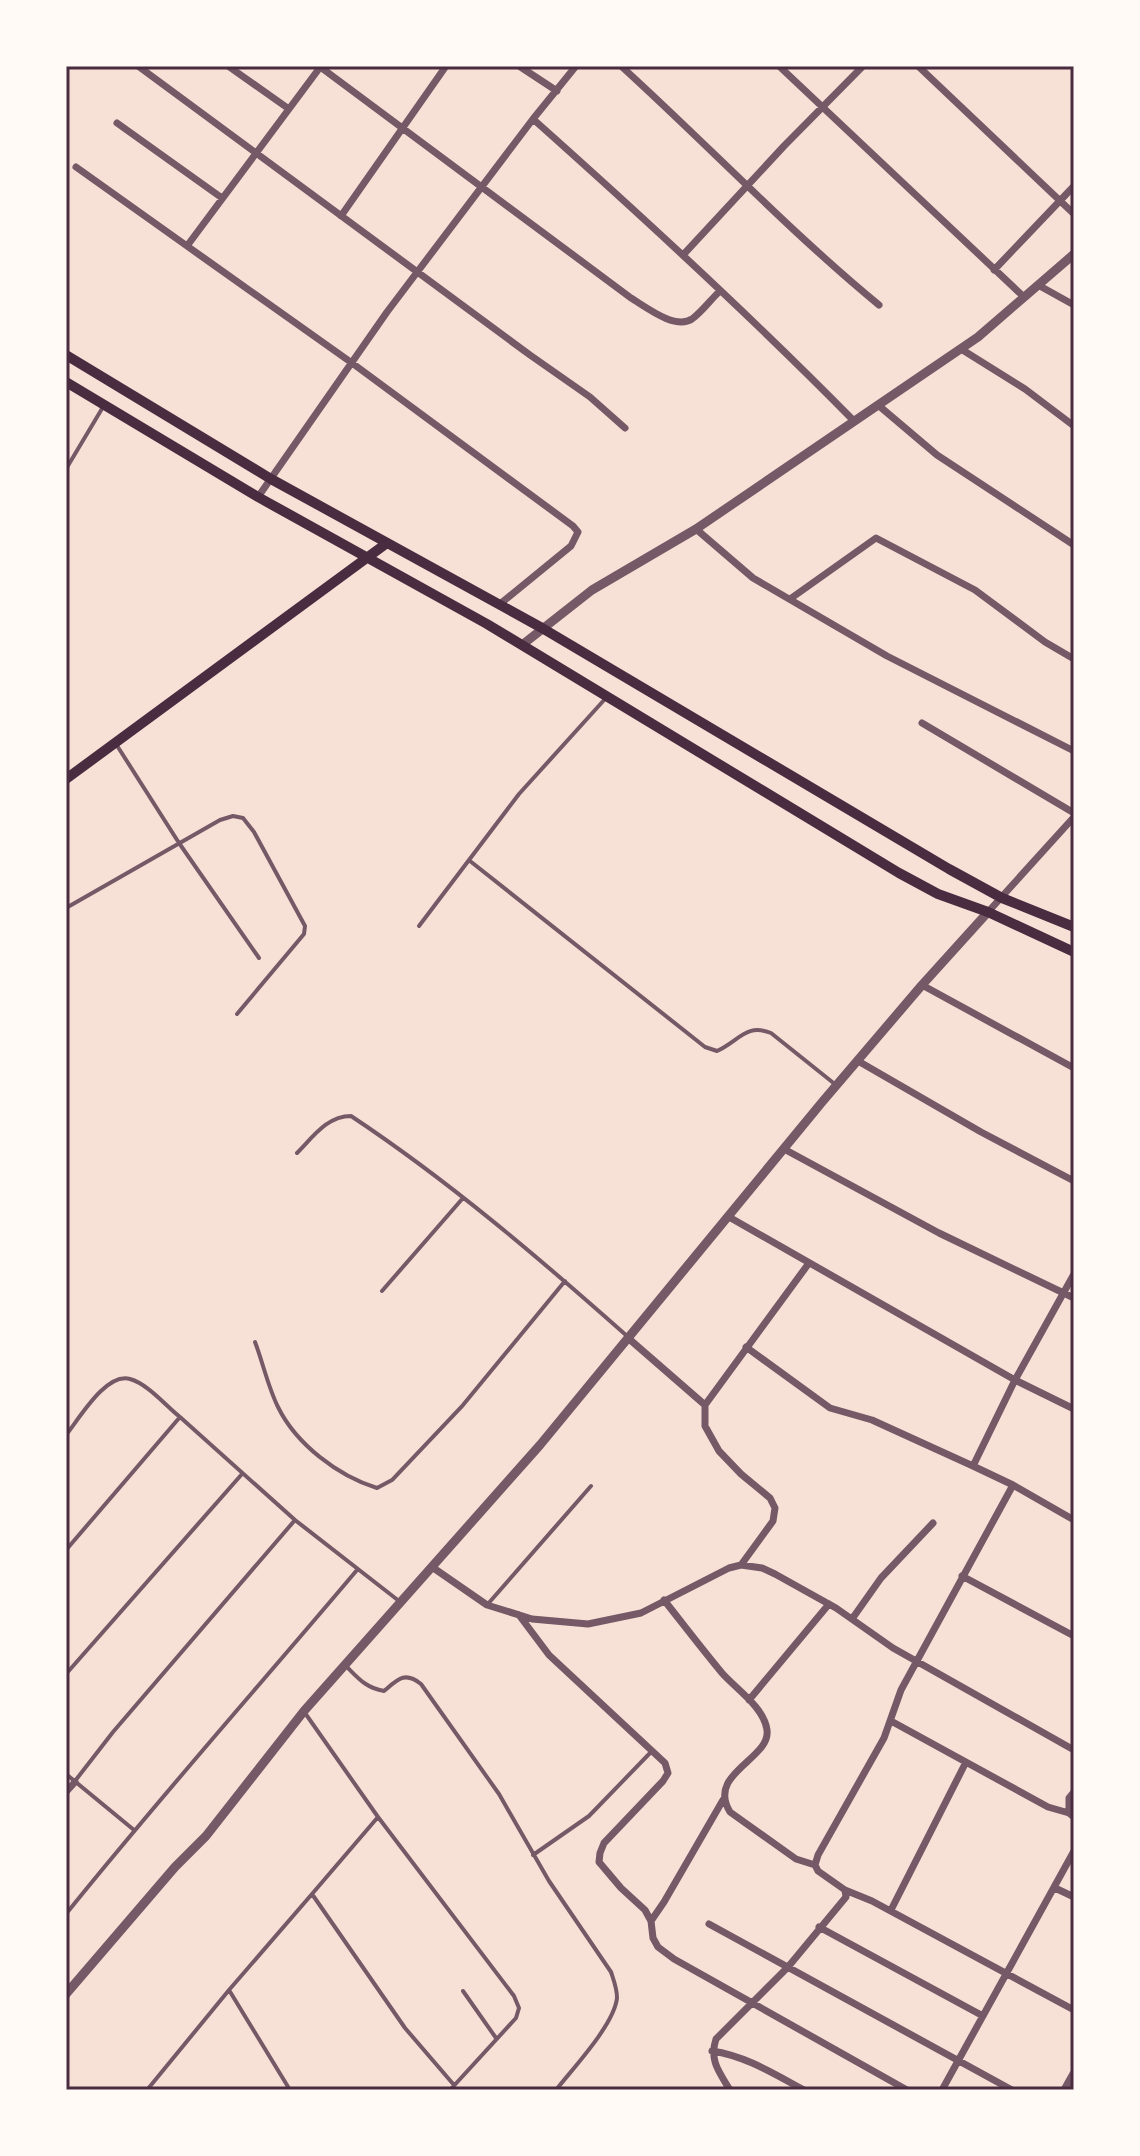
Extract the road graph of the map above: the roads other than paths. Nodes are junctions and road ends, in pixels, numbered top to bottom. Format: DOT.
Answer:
graph roads {
  1 [pos="138,66"];
  2 [pos="228,66"];
  3 [pos="320,66"];
  4 [pos="446,66"];
  5 [pos="519,66"];
  6 [pos="576,66"];
  7 [pos="621,66"];
  8 [pos="779,66"];
  9 [pos="863,66"];
  10 [pos="918,66"];
  11 [pos="557,91"];
  12 [pos="822,108"];
  13 [pos="289,109"];
  14 [pos="533,119"];
  15 [pos="117,123"];
  16 [pos="402,129"];
  17 [pos="256,153"];
  18 [pos="76,167"];
  19 [pos="749,185"];
  20 [pos="482,186"];
  21 [pos="1074,186"];
  22 [pos="222,198"];
  23 [pos="1058,201"];
  24 [pos="1074,214"];
  25 [pos="341,216"];
  26 [pos="187,246"];
  27 [pos="684,254"];
  28 [pos="1074,254"];
  29 [pos="994,270"];
  30 [pos="417,272"];
  31 [pos="1038,285"];
  32 [pos="720,291"];
  33 [pos="1024,297"];
  34 [pos="879,305"];
  35 [pos="1074,305"];
  36 [pos="961,349"];
  37 [pos="66,355"];
  38 [pos="352,363"];
  39 [pos="66,382"];
  40 [pos="104,405"];
  41 [pos="878,405"];
  42 [pos="854,421"];
  43 [pos="1074,426"];
  44 [pos="625,428"];
  45 [pos="66,469"];
  46 [pos="271,479"];
  47 [pos="258,497"];
  48 [pos="696,529"];
  49 [pos="387,543"];
  50 [pos="1074,545"];
  51 [pos="368,557"];
  52 [pos="790,599"];
  53 [pos="500,604"];
  54 [pos="542,628"];
  55 [pos="522,645"];
  56 [pos="1074,659"];
  57 [pos="606,697"];
  58 [pos="922,723"];
  59 [pos="115,742"];
  60 [pos="1074,751"];
  61 [pos="66,779"];
  62 [pos="1074,815"];
  63 [pos="179,843"];
  64 [pos="470,861"];
  65 [pos="1002,898"];
  66 [pos="66,908"];
  67 [pos="988,912"];
  68 [pos="419,926"];
  69 [pos="1074,927"];
  70 [pos="1074,952"];
  71 [pos="259,958"];
  72 [pos="922,985"];
  73 [pos="237,1014"];
  74 [pos="858,1061"];
  75 [pos="1074,1068"];
  76 [pos="837,1085"];
  77 [pos="784,1149"];
  78 [pos="297,1153"];
  79 [pos="1074,1181"];
  80 [pos="463,1198"];
  81 [pos="729,1217"];
  82 [pos="809,1263"];
  83 [pos="1074,1274"];
  84 [pos="565,1281"];
  85 [pos="382,1291"];
  86 [pos="1063,1293"];
  87 [pos="1074,1298"];
  88 [pos="628,1338"];
  89 [pos="255,1342"];
  90 [pos="746,1347"];
  91 [pos="1015,1380"];
  92 [pos="705,1405"];
  93 [pos="1074,1409"];
  94 [pos="180,1417"];
  95 [pos="66,1435"];
  96 [pos="973,1466"];
  97 [pos="242,1474"];
  98 [pos="1013,1485"];
  99 [pos="591,1486"];
  100 [pos="295,1520"];
  101 [pos="1074,1520"];
  102 [pos="933,1523"];
  103 [pos="66,1550"];
  104 [pos="741,1565"];
  105 [pos="432,1567"];
  106 [pos="357,1570"];
  107 [pos="962,1576"];
  108 [pos="664,1600"];
  109 [pos="401,1603"];
  110 [pos="829,1604"];
  111 [pos="487,1605"];
  112 [pos="519,1615"];
  113 [pos="852,1619"];
  114 [pos="1074,1636"];
  115 [pos="917,1661"];
  116 [pos="346,1666"];
  117 [pos="66,1674"];
  118 [pos="749,1700"];
  119 [pos="304,1711"];
  120 [pos="891,1721"];
  121 [pos="1074,1750"];
  122 [pos="651,1752"];
  123 [pos="966,1762"];
  124 [pos="66,1774"];
  125 [pos="75,1782"];
  126 [pos="66,1792"];
  127 [pos="1074,1792"];
  128 [pos="723,1800"];
  129 [pos="1072,1815"];
  130 [pos="378,1817"];
  131 [pos="134,1830"];
  132 [pos="1074,1851"];
  133 [pos="533,1855"];
  134 [pos="815,1865"];
  135 [pos="1055,1888"];
  136 [pos="845,1890"];
  137 [pos="312,1894"];
  138 [pos="1074,1897"];
  139 [pos="891,1910"];
  140 [pos="66,1914"];
  141 [pos="651,1921"];
  142 [pos="709,1924"];
  143 [pos="819,1927"];
  144 [pos="788,1967"];
  145 [pos="1006,1973"];
  146 [pos="229,1990"];
  147 [pos="463,1991"];
  148 [pos="66,1994"];
  149 [pos="751,2003"];
  150 [pos="1074,2010"];
  151 [pos="983,2016"];
  152 [pos="496,2038"];
  153 [pos="712,2051"];
  154 [pos="959,2060"];
  155 [pos="1074,2074"];
  156 [pos="454,2085"];
  157 [pos="147,2090"];
  158 [pos="290,2090"];
  159 [pos="450,2090"];
  160 [pos="556,2090"];
  161 [pos="730,2090"];
  162 [pos="804,2090"];
  163 [pos="907,2090"];
  164 [pos="942,2090"];
  165 [pos="1012,2090"];
  166 [pos="1065,2090"];
  1 -- 17 [label="street"];
  2 -- 13 [label="street"];
  3 -- 13 [label="street"];
  3 -- 16 [label="street"];
  4 -- 16 [label="street"];
  5 -- 11 [label="street"];
  6 -- 11 [label="street"];
  7 -- 19 [label="street"];
  8 -- 12 [label="street"];
  9 -- 12 [label="street"];
  10 -- 23 [label="street"];
  11 -- 14 [label="street"];
  12 -- 19 [label="street"];
  12 -- 29 [label="street"];
  13 -- 17 [label="street"];
  14 -- 20 [label="street"];
  14 -- 27 [label="street"];
  15 -- 22 [label="street"];
  16 -- 20 [label="street"];
  16 -- 25 [label="street"];
  17 -- 22 [label="street"];
  17 -- 25 [label="street"];
  18 -- 26 [label="street"];
  19 -- 27 [label="street"];
  19 -- 34 [label="street"];
  20 -- 30 [label="street"];
  20 -- 32 [label="street"];
  21 -- 23 [label="street"];
  22 -- 26 [label="street"];
  23 -- 24 [label="street"];
  23 -- 29 [label="street"];
  25 -- 30 [label="street"];
  26 -- 38 [label="street"];
  27 -- 32 [label="street"];
  28 -- 31 [label="street"];
  29 -- 33 [label="street"];
  30 -- 38 [label="street"];
  30 -- 44 [label="street"];
  31 -- 33 [label="street"];
  31 -- 35 [label="street"];
  32 -- 42 [label="street"];
  33 -- 36 [label="street"];
  36 -- 41 [label="street"];
  36 -- 43 [label="street"];
  37 -- 46 [label="main road"];
  38 -- 46 [label="street"];
  38 -- 53 [label="street"];
  39 -- 40 [label="main road"];
  40 -- 45 [label="lane"];
  40 -- 47 [label="main road"];
  41 -- 42 [label="street"];
  41 -- 50 [label="street"];
  42 -- 48 [label="street"];
  46 -- 47 [label="street"];
  46 -- 49 [label="main road"];
  47 -- 51 [label="main road"];
  48 -- 52 [label="street"];
  48 -- 54 [label="street"];
  49 -- 51 [label="main road"];
  49 -- 53 [label="main road"];
  51 -- 55 [label="main road"];
  51 -- 59 [label="main road"];
  52 -- 56 [label="street"];
  52 -- 60 [label="street"];
  53 -- 54 [label="main road"];
  54 -- 55 [label="street"];
  54 -- 65 [label="main road"];
  55 -- 57 [label="main road"];
  57 -- 64 [label="lane"];
  57 -- 67 [label="main road"];
  58 -- 62 [label="street"];
  59 -- 61 [label="main road"];
  59 -- 63 [label="lane"];
  62 -- 65 [label="street"];
  63 -- 66 [label="lane"];
  63 -- 71 [label="lane"];
  63 -- 73 [label="lane"];
  64 -- 68 [label="lane"];
  64 -- 76 [label="lane"];
  65 -- 67 [label="street"];
  65 -- 69 [label="main road"];
  67 -- 70 [label="main road"];
  67 -- 72 [label="street"];
  72 -- 74 [label="street"];
  72 -- 75 [label="street"];
  74 -- 76 [label="street"];
  74 -- 79 [label="street"];
  76 -- 77 [label="street"];
  77 -- 81 [label="street"];
  77 -- 86 [label="street"];
  78 -- 80 [label="lane"];
  80 -- 84 [label="lane"];
  80 -- 85 [label="lane"];
  81 -- 82 [label="street"];
  81 -- 88 [label="street"];
  82 -- 90 [label="street"];
  82 -- 91 [label="street"];
  83 -- 86 [label="street"];
  84 -- 88 [label="lane"];
  84 -- 89 [label="lane"];
  86 -- 87 [label="street"];
  86 -- 91 [label="street"];
  88 -- 92 [label="street"];
  88 -- 105 [label="street"];
  90 -- 92 [label="street"];
  90 -- 96 [label="street"];
  91 -- 93 [label="street"];
  91 -- 96 [label="street"];
  92 -- 104 [label="street"];
  94 -- 95 [label="lane"];
  94 -- 97 [label="lane"];
  94 -- 103 [label="lane"];
  96 -- 98 [label="street"];
  97 -- 100 [label="lane"];
  97 -- 117 [label="lane"];
  98 -- 101 [label="street"];
  98 -- 107 [label="street"];
  99 -- 111 [label="lane"];
  100 -- 106 [label="lane"];
  100 -- 125 [label="lane"];
  102 -- 113 [label="street"];
  104 -- 108 [label="street"];
  104 -- 110 [label="street"];
  105 -- 109 [label="street"];
  105 -- 111 [label="street"];
  106 -- 109 [label="lane"];
  106 -- 131 [label="lane"];
  107 -- 114 [label="street"];
  107 -- 115 [label="street"];
  108 -- 112 [label="street"];
  108 -- 118 [label="street"];
  109 -- 116 [label="street"];
  110 -- 113 [label="street"];
  110 -- 118 [label="street"];
  111 -- 112 [label="street"];
  112 -- 122 [label="street"];
  113 -- 115 [label="street"];
  115 -- 120 [label="street"];
  115 -- 121 [label="street"];
  116 -- 119 [label="street"];
  116 -- 133 [label="lane"];
  118 -- 128 [label="street"];
  119 -- 130 [label="lane"];
  119 -- 148 [label="street"];
  120 -- 123 [label="street"];
  120 -- 134 [label="street"];
  122 -- 133 [label="lane"];
  122 -- 141 [label="street"];
  123 -- 129 [label="street"];
  123 -- 139 [label="street"];
  124 -- 125 [label="lane"];
  125 -- 126 [label="street"];
  125 -- 131 [label="lane"];
  127 -- 129 [label="street"];
  128 -- 134 [label="street"];
  128 -- 141 [label="street"];
  130 -- 137 [label="lane"];
  130 -- 152 [label="lane"];
  131 -- 140 [label="lane"];
  132 -- 135 [label="street"];
  133 -- 160 [label="lane"];
  134 -- 136 [label="street"];
  135 -- 138 [label="street"];
  135 -- 145 [label="street"];
  136 -- 139 [label="street"];
  136 -- 143 [label="street"];
  137 -- 146 [label="lane"];
  137 -- 156 [label="lane"];
  139 -- 145 [label="street"];
  141 -- 149 [label="street"];
  142 -- 144 [label="street"];
  143 -- 144 [label="street"];
  143 -- 151 [label="street"];
  144 -- 149 [label="street"];
  144 -- 154 [label="street"];
  145 -- 150 [label="street"];
  145 -- 151 [label="street"];
  146 -- 157 [label="lane"];
  146 -- 158 [label="lane"];
  147 -- 152 [label="lane"];
  149 -- 153 [label="street"];
  149 -- 163 [label="street"];
  151 -- 154 [label="street"];
  152 -- 156 [label="lane"];
  153 -- 161 [label="street"];
  153 -- 162 [label="street"];
  154 -- 164 [label="street"];
  154 -- 165 [label="street"];
  155 -- 166 [label="street"];
  156 -- 159 [label="lane"];
}
